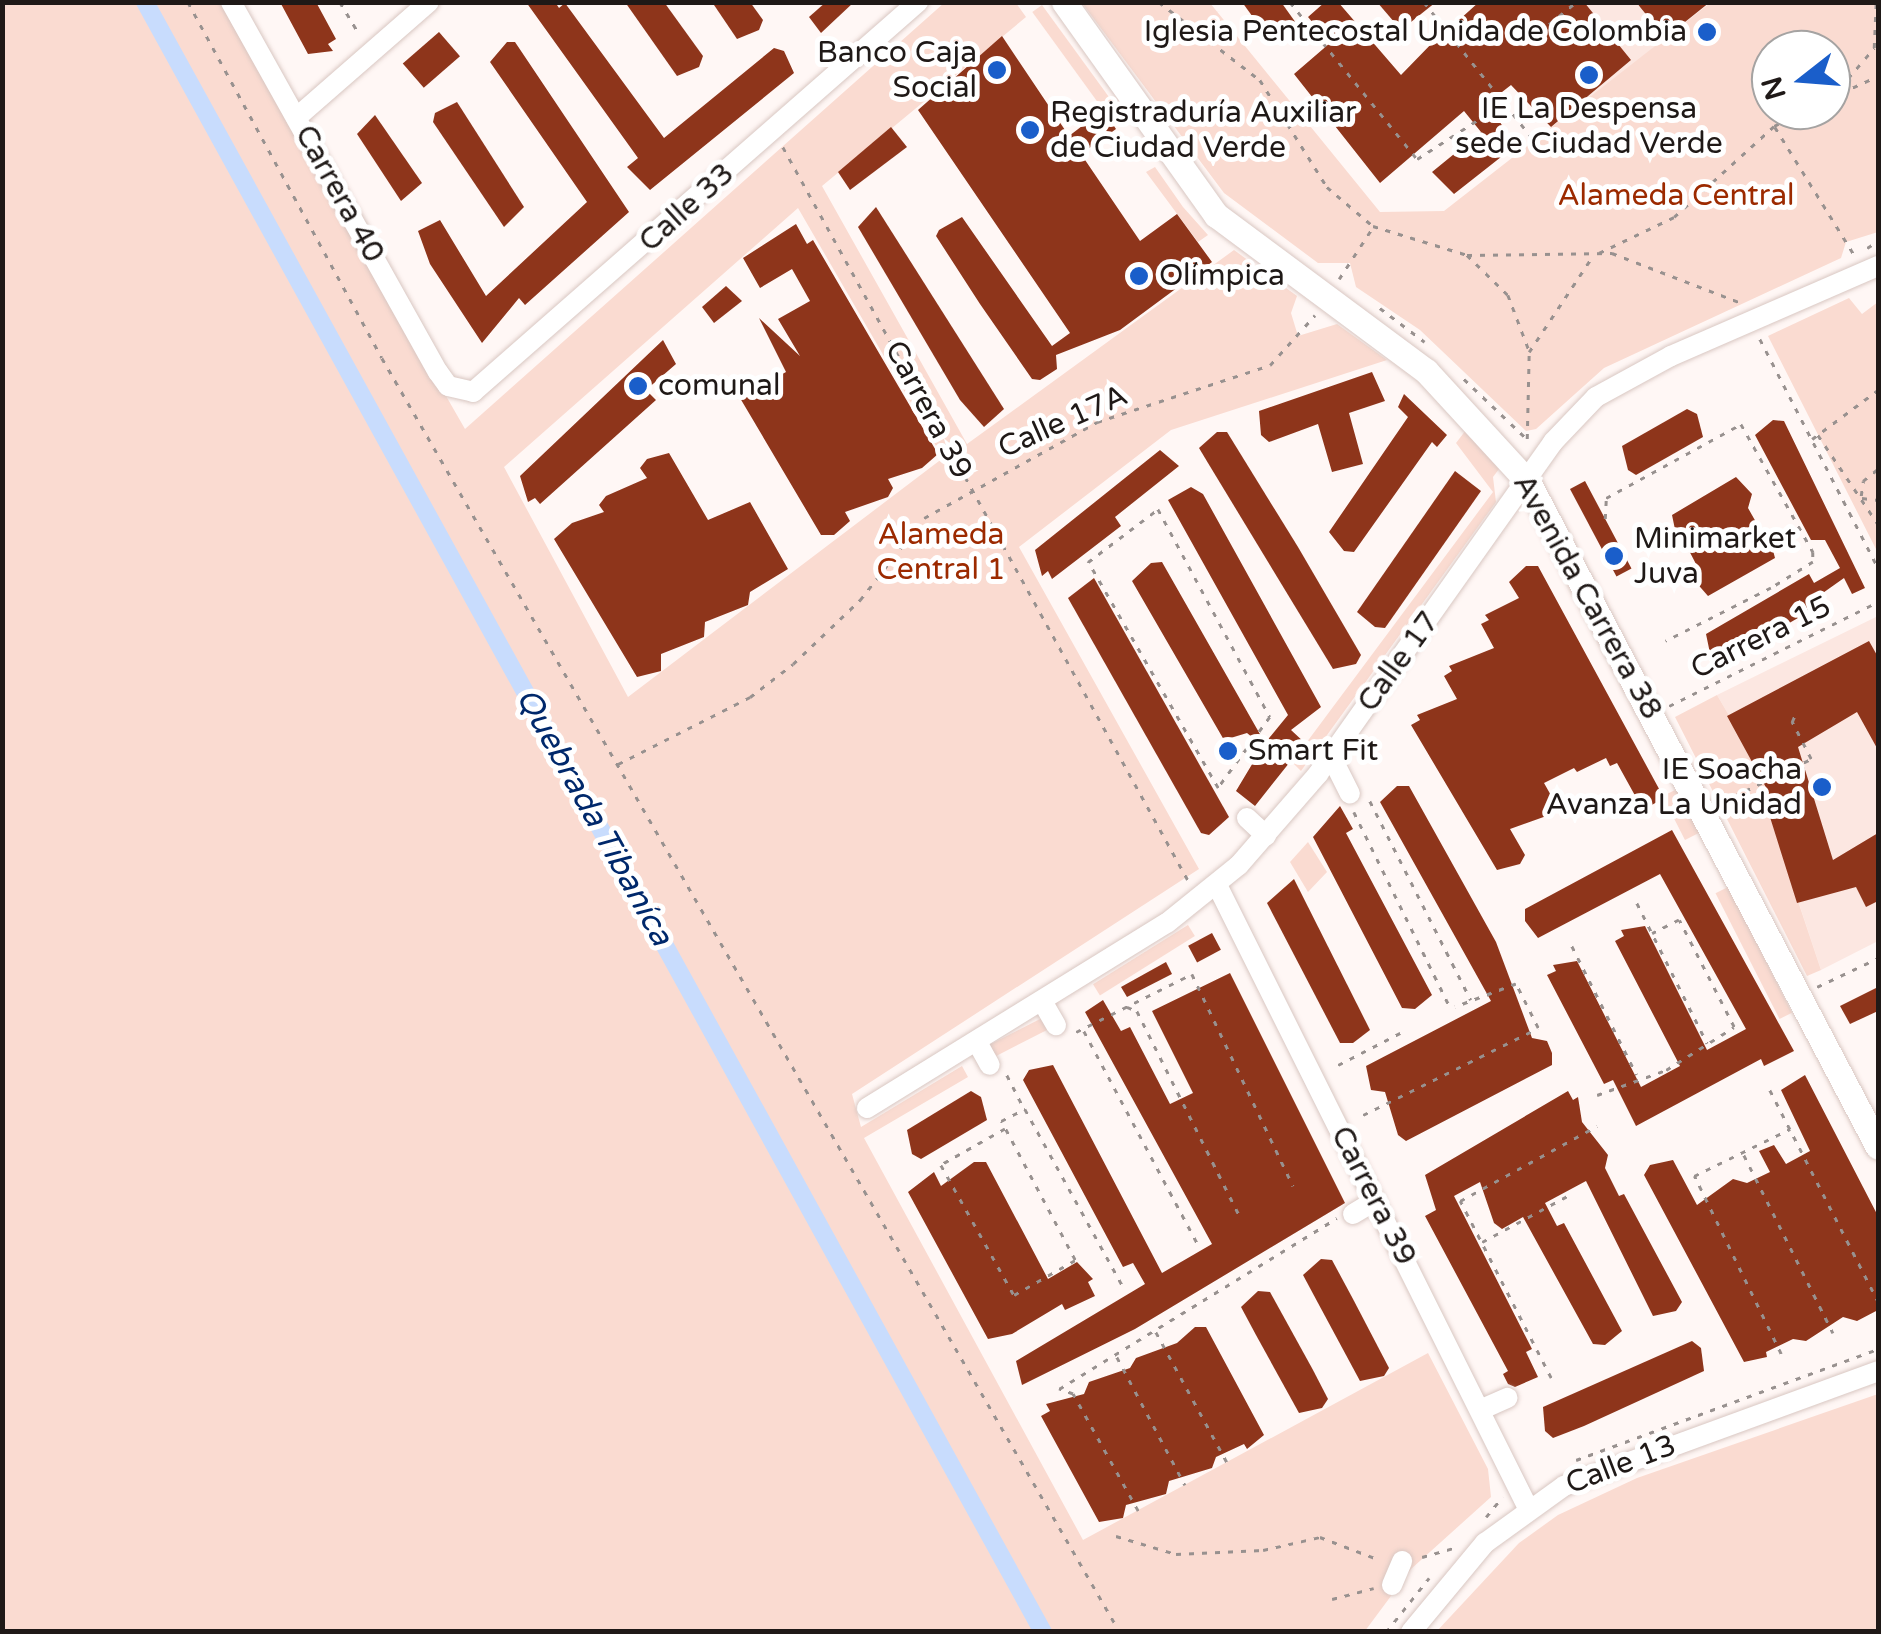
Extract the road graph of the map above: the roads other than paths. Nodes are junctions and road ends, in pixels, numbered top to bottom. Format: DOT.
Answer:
graph roads {
  1 [pos="232,2"];
  2 [pos="429,2"];
  3 [pos="918,2"];
  4 [pos="1064,2"];
  5 [pos="296,118"];
  6 [pos="1872,269"];
  7 [pos="448,386"];
  8 [pos="1533,473"];
  9 [pos="1331,756"];
  10 [pos="1355,797"];
  11 [pos="1247,818"];
  12 [pos="1266,836"];
  13 [pos="1217,885"];
  14 [pos="1042,1001"];
  15 [pos="1064,1029"];
  16 [pos="977,1042"];
  17 [pos="994,1063"];
  18 [pos="867,1108"];
  19 [pos="1878,1147"];
  20 [pos="1376,1201"];
  21 [pos="1352,1211"];
  22 [pos="1878,1371"];
  23 [pos="1507,1398"];
  24 [pos="1480,1410"];
  25 [pos="1528,1508"];
  26 [pos="1402,1561"];
  27 [pos="1392,1585"];
  28 [pos="1411,1632"];
  1 -- 5 [label="street, Carrera 40"];
  2 -- 5 [label="street"];
  3 -- 7 [label="street, Calle 33"];
  4 -- 8 [label="main road, Avenida Carrera 38"];
  5 -- 7 [label="street, Carrera 40"];
  6 -- 8 [label="street, Calle 17"];
  8 -- 9 [label="street, Calle 17"];
  8 -- 19 [label="main road, Avenida Carrera 38"];
  9 -- 10 [label="street"];
  9 -- 12 [label="street, Calle 17"];
  11 -- 12 [label="street"];
  12 -- 13 [label="street, Calle 17"];
  13 -- 14 [label="street, Calle 17"];
  13 -- 20 [label="street, Carrera 39"];
  14 -- 15 [label="street"];
  14 -- 16 [label="street, Calle 17"];
  16 -- 17 [label="street"];
  16 -- 18 [label="street, Calle 17"];
  20 -- 21 [label="street"];
  20 -- 24 [label="street, Carrera 39"];
  22 -- 25 [label="street, Calle 13"];
  23 -- 24 [label="street"];
  24 -- 25 [label="street, Carrera 39"];
  25 -- 28 [label="street, Calle 13"];
  26 -- 27 [label="street"];
}
